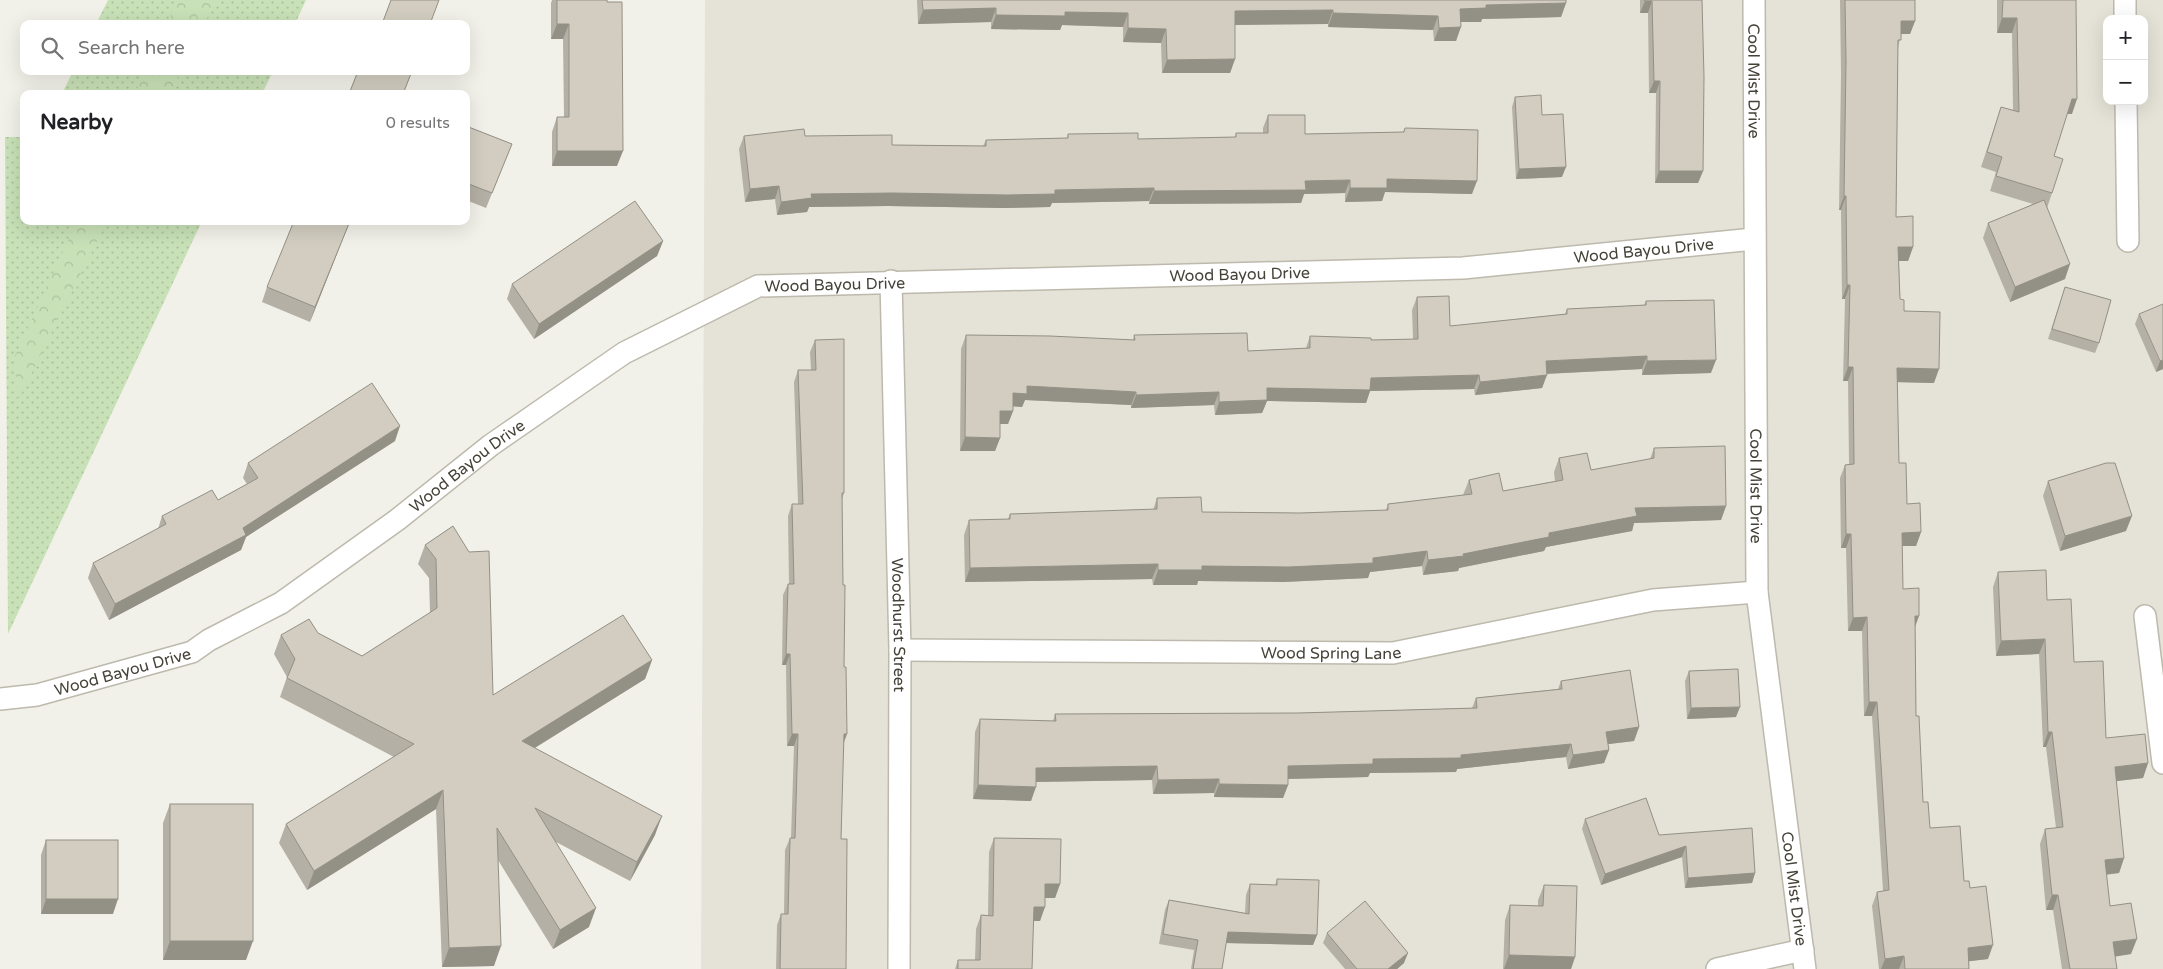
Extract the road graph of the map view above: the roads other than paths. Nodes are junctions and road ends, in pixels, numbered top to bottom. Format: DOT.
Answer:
graph roads {
  1 [pos="1754,0"];
  2 [pos="2125,0"];
  3 [pos="2126,15"];
  4 [pos="2126,105"];
  5 [pos="1754,239"];
  6 [pos="2128,241"];
  7 [pos="891,281"];
  8 [pos="1757,592"];
  9 [pos="2145,616"];
  10 [pos="900,650"];
  11 [pos="0,699"];
  12 [pos="2163,764"];
  13 [pos="1804,960"];
  14 [pos="899,969"];
  15 [pos="1717,969"];
  1 -- 5 [label="street, Cool Mist Drive"];
  2 -- 3 [label="street"];
  4 -- 6 [label="street"];
  5 -- 7 [label="street, Wood Bayou Drive"];
  5 -- 8 [label="street, Cool Mist Drive"];
  7 -- 10 [label="street, Woodhurst Street"];
  7 -- 11 [label="street, Wood Bayou Drive"];
  8 -- 10 [label="street, Wood Spring Lane"];
  8 -- 13 [label="street, Cool Mist Drive"];
  9 -- 12 [label="street"];
  10 -- 14 [label="street, Woodhurst Street"];
  13 -- 15 [label="street"];
}
